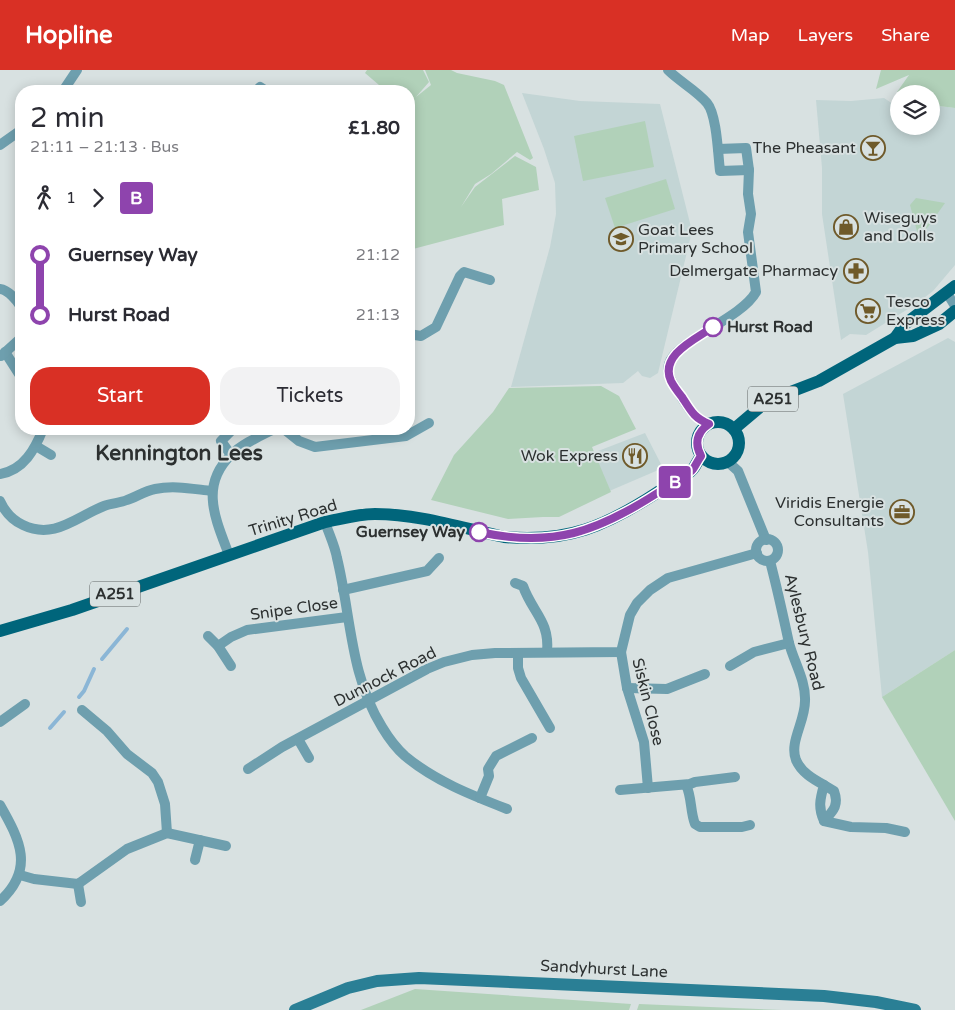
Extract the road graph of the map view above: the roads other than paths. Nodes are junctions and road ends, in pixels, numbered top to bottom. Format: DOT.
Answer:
graph roads {
  1 [pos="76,70"];
  2 [pos="668,70"];
  3 [pos="67,85"];
  4 [pos="15,134"];
  5 [pos="0,145"];
  6 [pos="718,149"];
  7 [pos="749,170"];
  8 [pos="490,280"];
  9 [pos="0,289"];
  10 [pos="951,290"];
  11 [pos="15,299"];
  12 [pos="955,306"];
  13 [pos="955,312"];
  14 [pos="415,335"];
  15 [pos="894,338"];
  16 [pos="15,343"];
  17 [pos="2,354"];
  18 [pos="15,370"];
  19 [pos="429,423"];
  20 [pos="709,424"];
  21 [pos="734,429"];
  22 [pos="415,431"];
  23 [pos="41,435"];
  24 [pos="226,435"];
  25 [pos="264,435"];
  26 [pos="292,435"];
  27 [pos="408,435"];
  28 [pos="36,446"];
  29 [pos="51,455"];
  30 [pos="231,455"];
  31 [pos="701,456"];
  32 [pos="728,462"];
  33 [pos="0,474"];
  34 [pos="212,491"];
  35 [pos="0,501"];
  36 [pos="325,522"];
  37 [pos="766,540"];
  38 [pos="757,553"];
  39 [pos="229,555"];
  40 [pos="439,558"];
  41 [pos="770,561"];
  42 [pos="515,584"];
  43 [pos="344,590"];
  44 [pos="347,617"];
  45 [pos="0,631"];
  46 [pos="208,636"];
  47 [pos="789,643"];
  48 [pos="218,646"];
  49 [pos="547,652"];
  50 [pos="621,652"];
  51 [pos="518,653"];
  52 [pos="231,666"];
  53 [pos="730,666"];
  54 [pos="705,674"];
  55 [pos="627,688"];
  56 [pos="368,701"];
  57 [pos="25,704"];
  58 [pos="82,710"];
  59 [pos="0,722"];
  60 [pos="550,728"];
  61 [pos="532,738"];
  62 [pos="298,739"];
  63 [pos="309,758"];
  64 [pos="248,769"];
  65 [pos="736,777"];
  66 [pos="686,784"];
  67 [pos="824,786"];
  68 [pos="648,788"];
  69 [pos="620,790"];
  70 [pos="480,798"];
  71 [pos="0,805"];
  72 [pos="507,809"];
  73 [pos="824,821"];
  74 [pos="750,825"];
  75 [pos="905,832"];
  76 [pos="167,833"];
  77 [pos="200,840"];
  78 [pos="226,846"];
  79 [pos="195,860"];
  80 [pos="20,875"];
  81 [pos="78,884"];
  82 [pos="0,901"];
  83 [pos="81,902"];
  84 [pos="295,1010"];
  85 [pos="915,1010"];
  1 -- 3 [label="street"];
  2 -- 6 [label="street"];
  4 -- 5 [label="street"];
  6 -- 7 [label="street"];
  6 -- 7 [label="street"];
  7 -- 20 [label="street"];
  8 -- 14 [label="street"];
  9 -- 11 [label="street"];
  10 -- 12 [label="street"];
  10 -- 15 [label="main road, A251"];
  13 -- 15 [label="main road, A251"];
  15 -- 21 [label="main road, A251"];
  16 -- 17 [label="street"];
  17 -- 18 [label="street"];
  19 -- 22 [label="street"];
  20 -- 21 [label="main road"];
  20 -- 31 [label="main road"];
  21 -- 32 [label="main road"];
  23 -- 28 [label="street"];
  24 -- 30 [label="street"];
  25 -- 30 [label="street"];
  26 -- 27 [label="street"];
  28 -- 29 [label="street"];
  28 -- 33 [label="street"];
  30 -- 34 [label="street"];
  31 -- 32 [label="main road"];
  31 -- 36 [label="main road, Trinity Road / A251"];
  32 -- 37 [label="street, Aylesbury Road"];
  34 -- 35 [label="street"];
  34 -- 39 [label="street"];
  36 -- 39 [label="main road, Trinity Road / A251"];
  36 -- 43 [label="street"];
  37 -- 38 [label="street"];
  37 -- 41 [label="street, Aylesbury Road"];
  38 -- 41 [label="street, Aylesbury Road"];
  38 -- 50 [label="street"];
  39 -- 45 [label="main road, Trinity Road / A251"];
  40 -- 43 [label="street"];
  41 -- 47 [label="street, Aylesbury Road"];
  42 -- 49 [label="street"];
  43 -- 44 [label="street"];
  44 -- 48 [label="street, Snipe Close"];
  44 -- 56 [label="street"];
  46 -- 48 [label="street"];
  47 -- 53 [label="street"];
  47 -- 67 [label="street, Aylesbury Road"];
  48 -- 52 [label="street"];
  49 -- 50 [label="street, Dunnock Road"];
  49 -- 51 [label="street, Dunnock Road"];
  50 -- 55 [label="street, Siskin Close"];
  51 -- 56 [label="street, Dunnock Road"];
  51 -- 60 [label="street"];
  54 -- 55 [label="street"];
  55 -- 68 [label="street, Siskin Close"];
  56 -- 62 [label="street, Dunnock Road"];
  56 -- 70 [label="street"];
  57 -- 59 [label="street"];
  58 -- 76 [label="street"];
  61 -- 70 [label="street"];
  62 -- 63 [label="street"];
  62 -- 64 [label="street, Dunnock Road"];
  65 -- 66 [label="street"];
  66 -- 68 [label="street"];
  66 -- 74 [label="street"];
  67 -- 73 [label="street"];
  67 -- 73 [label="street, Aylesbury Road"];
  68 -- 69 [label="street"];
  70 -- 72 [label="street"];
  71 -- 80 [label="street"];
  73 -- 75 [label="street"];
  76 -- 77 [label="street"];
  76 -- 81 [label="street"];
  77 -- 78 [label="street"];
  77 -- 79 [label="street"];
  80 -- 81 [label="street"];
  80 -- 82 [label="street"];
  81 -- 83 [label="street"];
  84 -- 85 [label="street, Sandyhurst Lane"];
}
